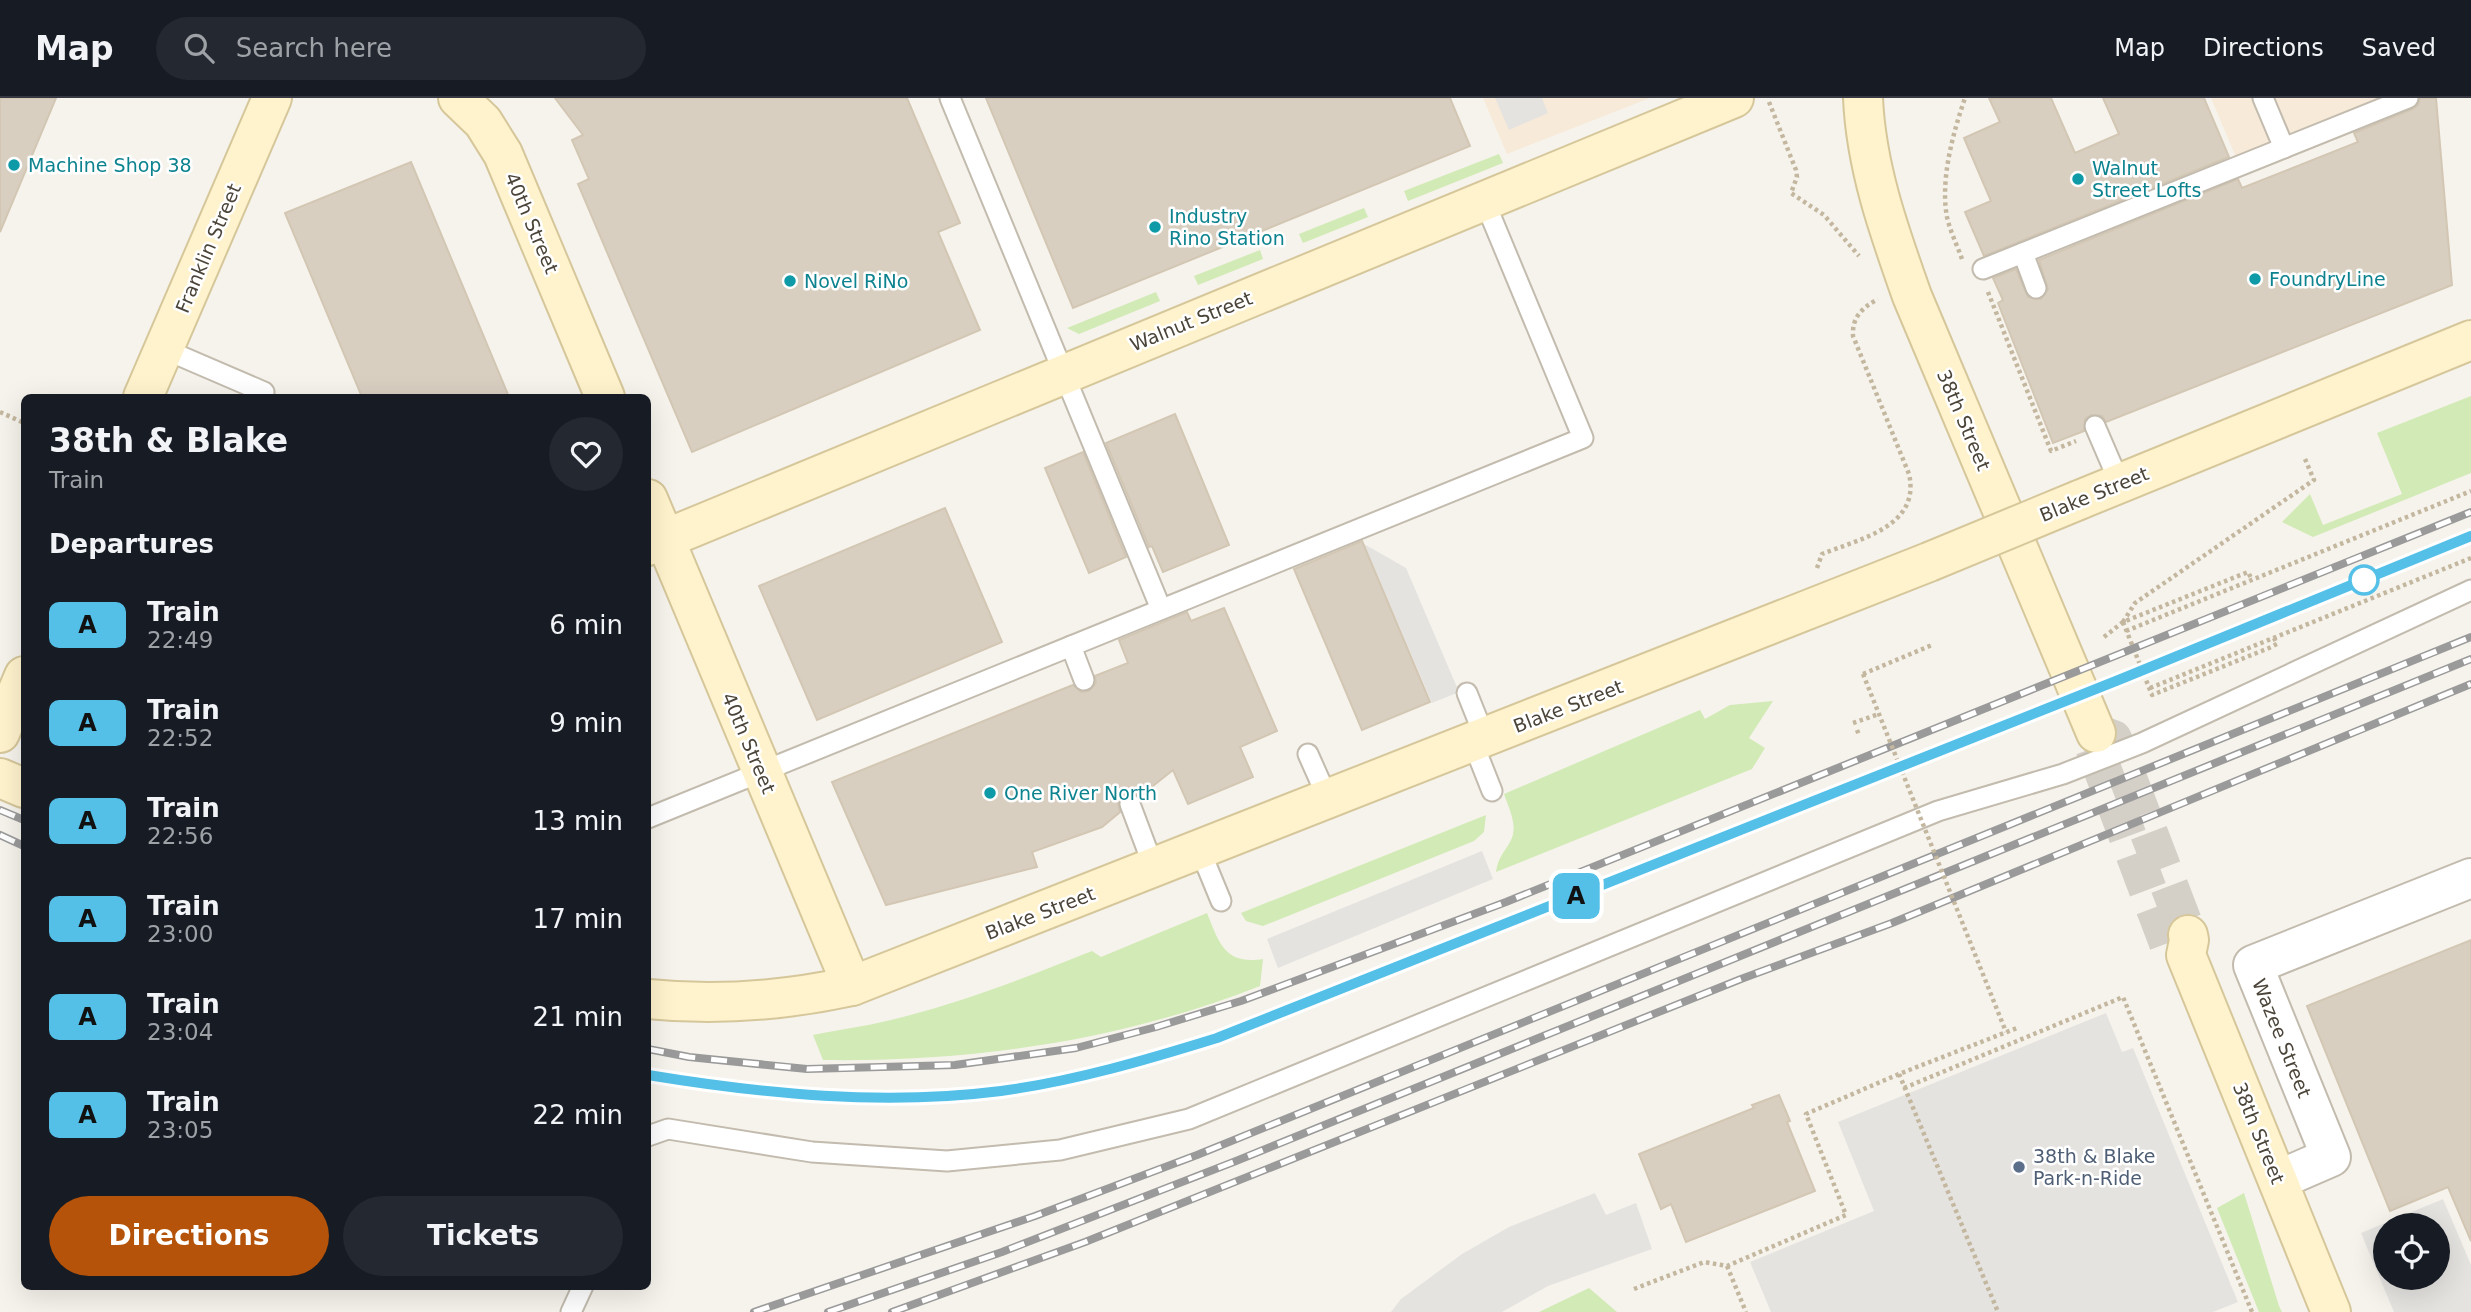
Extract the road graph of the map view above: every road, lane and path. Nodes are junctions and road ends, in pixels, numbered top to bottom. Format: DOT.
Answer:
graph roads {
  1 [pos="272,98"];
  2 [pos="458,98"];
  3 [pos="950,98"];
  4 [pos="1734,98"];
  5 [pos="1768,98"];
  6 [pos="1863,98"];
  7 [pos="1965,98"];
  8 [pos="2263,98"];
  9 [pos="2408,98"];
  10 [pos="2284,148"];
  11 [pos="1791,193"];
  12 [pos="1484,200"];
  13 [pos="2023,253"];
  14 [pos="1963,262"];
  15 [pos="1985,278"];
  16 [pos="2036,288"];
  17 [pos="1882,298"];
  18 [pos="2471,340"];
  19 [pos="164,349"];
  20 [pos="1065,373"];
  21 [pos="145,394"];
  22 [pos="263,394"];
  23 [pos="604,394"];
  24 [pos="0,412"];
  25 [pos="21,422"];
  26 [pos="2095,426"];
  27 [pos="2080,451"];
  28 [pos="2305,459"];
  29 [pos="2120,484"];
  30 [pos="2471,491"];
  31 [pos="651,515"];
  32 [pos="656,542"];
  33 [pos="2471,558"];
  34 [pos="1816,570"];
  35 [pos="2252,580"];
  36 [pos="2471,590"];
  37 [pos="1161,609"];
  38 [pos="2123,622"];
  39 [pos="2126,631"];
  40 [pos="2104,637"];
  41 [pos="1932,645"];
  42 [pos="1071,646"];
  43 [pos="1084,680"];
  44 [pos="21,683"];
  45 [pos="1467,694"];
  46 [pos="1879,714"];
  47 [pos="1853,723"];
  48 [pos="0,733"];
  49 [pos="2096,733"];
  50 [pos="1479,740"];
  51 [pos="1308,754"];
  52 [pos="21,767"];
  53 [pos="0,769"];
  54 [pos="762,772"];
  55 [pos="0,778"];
  56 [pos="21,787"];
  57 [pos="1492,791"];
  58 [pos="1328,799"];
  59 [pos="1130,804"];
  60 [pos="651,817"];
  61 [pos="1199,850"];
  62 [pos="1154,868"];
  63 [pos="2471,878"];
  64 [pos="1221,901"];
  65 [pos="2180,944"];
  66 [pos="852,986"];
  67 [pos="651,999"];
  68 [pos="2017,1028"];
  69 [pos="2006,1032"];
  70 [pos="1899,1073"];
  71 [pos="1904,1088"];
  72 [pos="651,1135"];
  73 [pos="2278,1180"];
  74 [pos="1727,1266"];
  75 [pos="1634,1289"];
  76 [pos="581,1290"];
  77 [pos="571,1312"];
  78 [pos="1746,1312"];
  79 [pos="1998,1312"];
  80 [pos="2252,1312"];
  81 [pos="2331,1312"];
  1 -- 19 [label="street, Franklin Street"];
  2 -- 23 [label="street, 40th Street"];
  3 -- 20 [label="lane"];
  4 -- 12 [label="street, Walnut Street"];
  5 -- 11 [label="path"];
  6 -- 49 [label="street, 38th Street"];
  7 -- 14 [label="path"];
  8 -- 10 [label="lane"];
  9 -- 10 [label="lane"];
  10 -- 13 [label="lane"];
  12 -- 20 [label="street, Walnut Street"];
  12 -- 37 [label="lane"];
  13 -- 15 [label="lane"];
  13 -- 16 [label="lane"];
  15 -- 27 [label="path"];
  17 -- 34 [label="path"];
  18 -- 29 [label="street, Blake Street"];
  19 -- 21 [label="street, Franklin Street"];
  19 -- 22 [label="lane"];
  20 -- 32 [label="street, Walnut Street"];
  20 -- 37 [label="lane"];
  24 -- 25 [label="path"];
  26 -- 29 [label="lane"];
  28 -- 38 [label="path"];
  29 -- 50 [label="street, Blake Street, bridge"];
  30 -- 35 [label="path"];
  31 -- 32 [label="street, 40th Street"];
  32 -- 54 [label="street, 40th Street"];
  33 -- 39 [label="path"];
  35 -- 38 [label="path"];
  35 -- 39 [label="path"];
  36 -- 72 [label="lane"];
  37 -- 42 [label="lane"];
  38 -- 39 [label="path"];
  38 -- 40 [label="path"];
  41 -- 46 [label="path, bridge"];
  42 -- 43 [label="lane"];
  42 -- 54 [label="lane"];
  44 -- 48 [label="street"];
  45 -- 50 [label="lane"];
  46 -- 47 [label="path"];
  46 -- 69 [label="path, bridge"];
  50 -- 57 [label="lane"];
  50 -- 58 [label="street, Blake Street"];
  51 -- 58 [label="lane"];
  52 -- 53 [label="street"];
  54 -- 60 [label="lane"];
  54 -- 66 [label="street, 40th Street"];
  55 -- 56 [label="street"];
  58 -- 61 [label="street, Blake Street"];
  59 -- 62 [label="lane"];
  61 -- 62 [label="street, Blake Street"];
  61 -- 64 [label="lane"];
  62 -- 66 [label="street, Blake Street"];
  63 -- 73 [label="street, Wazee Street"];
  65 -- 73 [label="street, 38th Street"];
  66 -- 67 [label="street, Blake Street"];
  68 -- 69 [label="path"];
  69 -- 70 [label="path"];
  70 -- 71 [label="path"];
  70 -- 74 [label="path"];
  71 -- 79 [label="path"];
  71 -- 80 [label="path"];
  73 -- 81 [label="street, 38th Street"];
  74 -- 75 [label="path"];
  74 -- 78 [label="path"];
  76 -- 77 [label="lane"];
}
